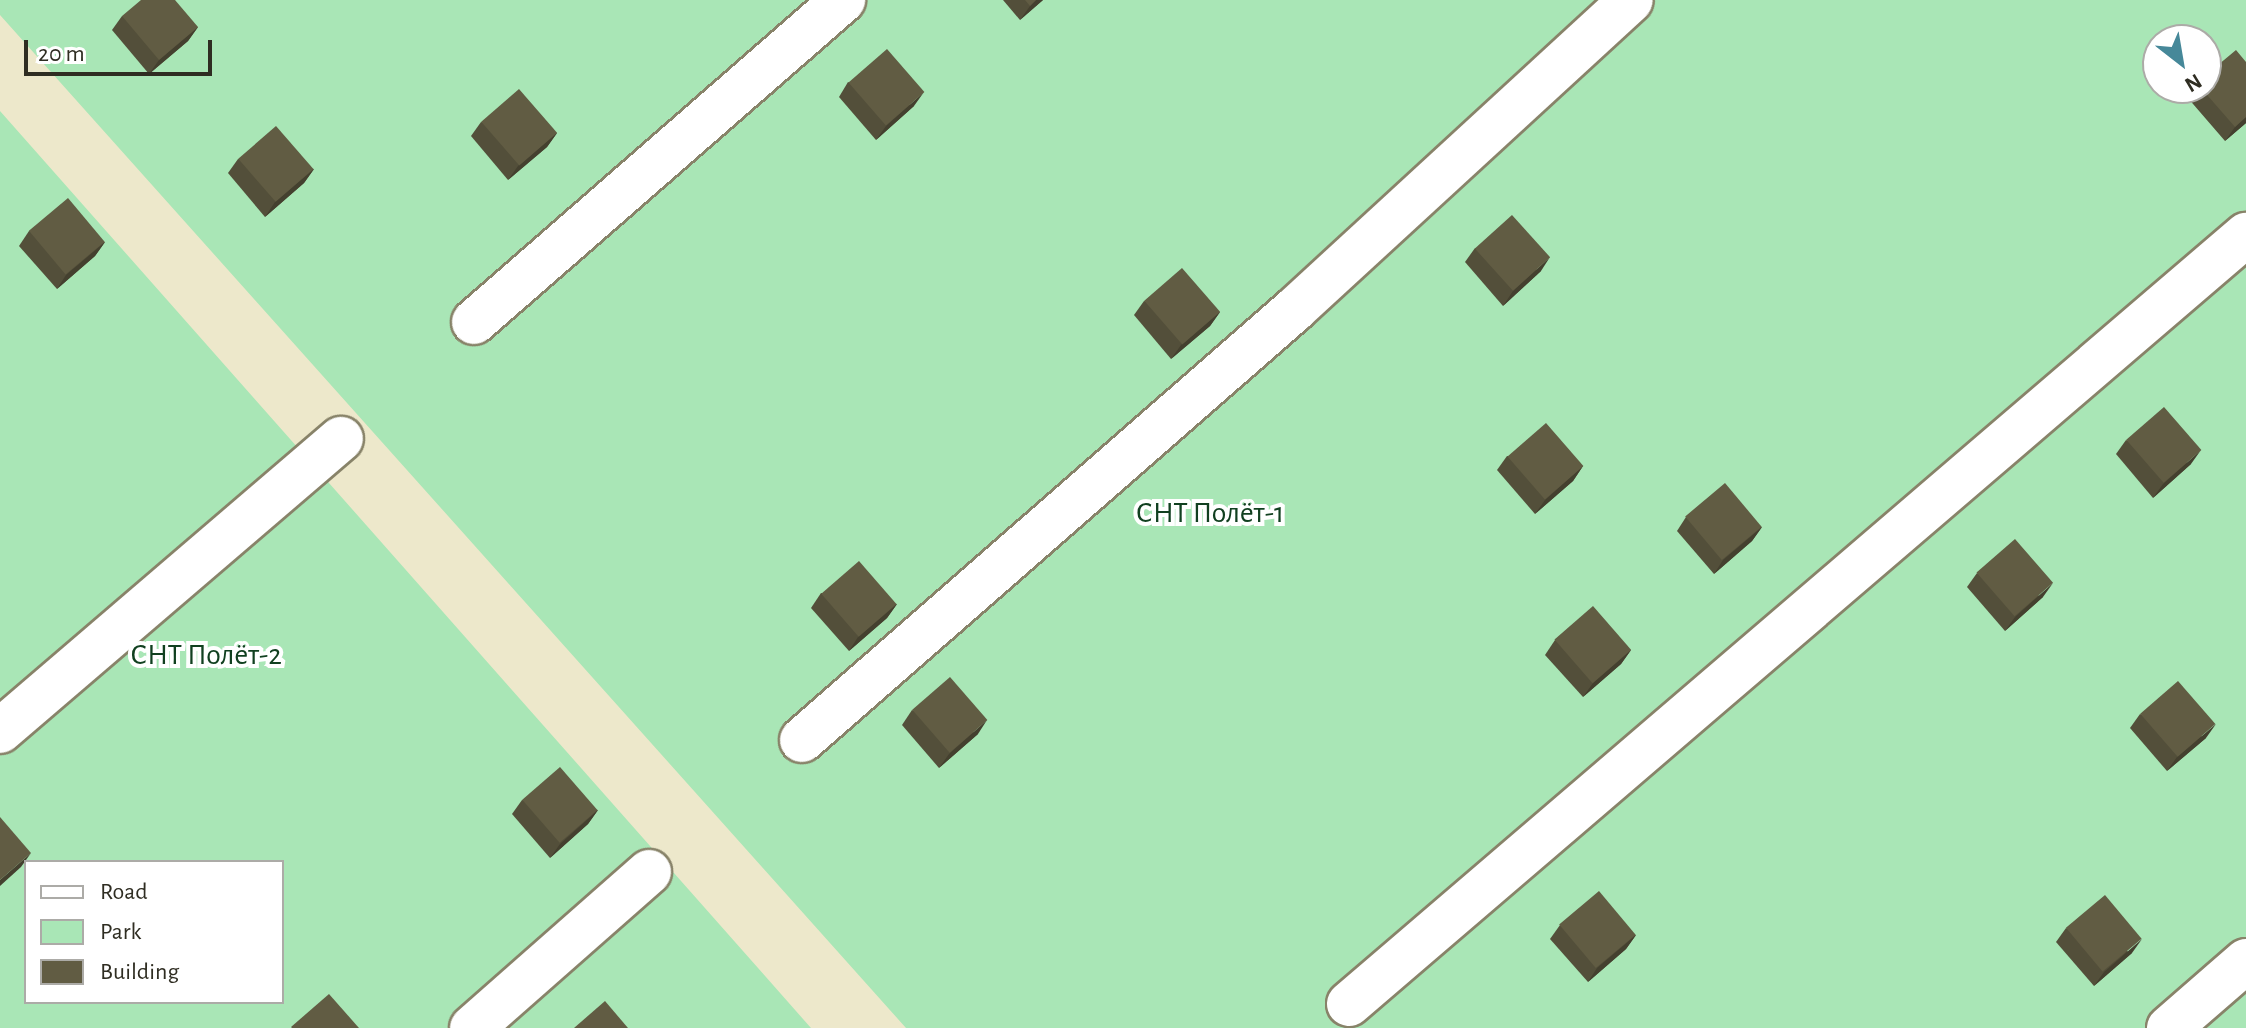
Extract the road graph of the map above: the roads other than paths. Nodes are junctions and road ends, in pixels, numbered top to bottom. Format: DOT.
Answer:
graph roads {
  1 [pos="843,0"];
  2 [pos="1631,0"];
  3 [pos="2246,235"];
  4 [pos="474,322"];
  5 [pos="341,439"];
  6 [pos="0,731"];
  7 [pos="802,740"];
  8 [pos="649,872"];
  9 [pos="2246,961"];
  10 [pos="1349,1004"];
  11 [pos="472,1028"];
  12 [pos="2169,1028"];
  1 -- 4 [label="lane"];
  2 -- 7 [label="lane"];
  3 -- 10 [label="lane"];
  5 -- 6 [label="lane"];
  8 -- 11 [label="lane"];
  9 -- 12 [label="lane"];
}
